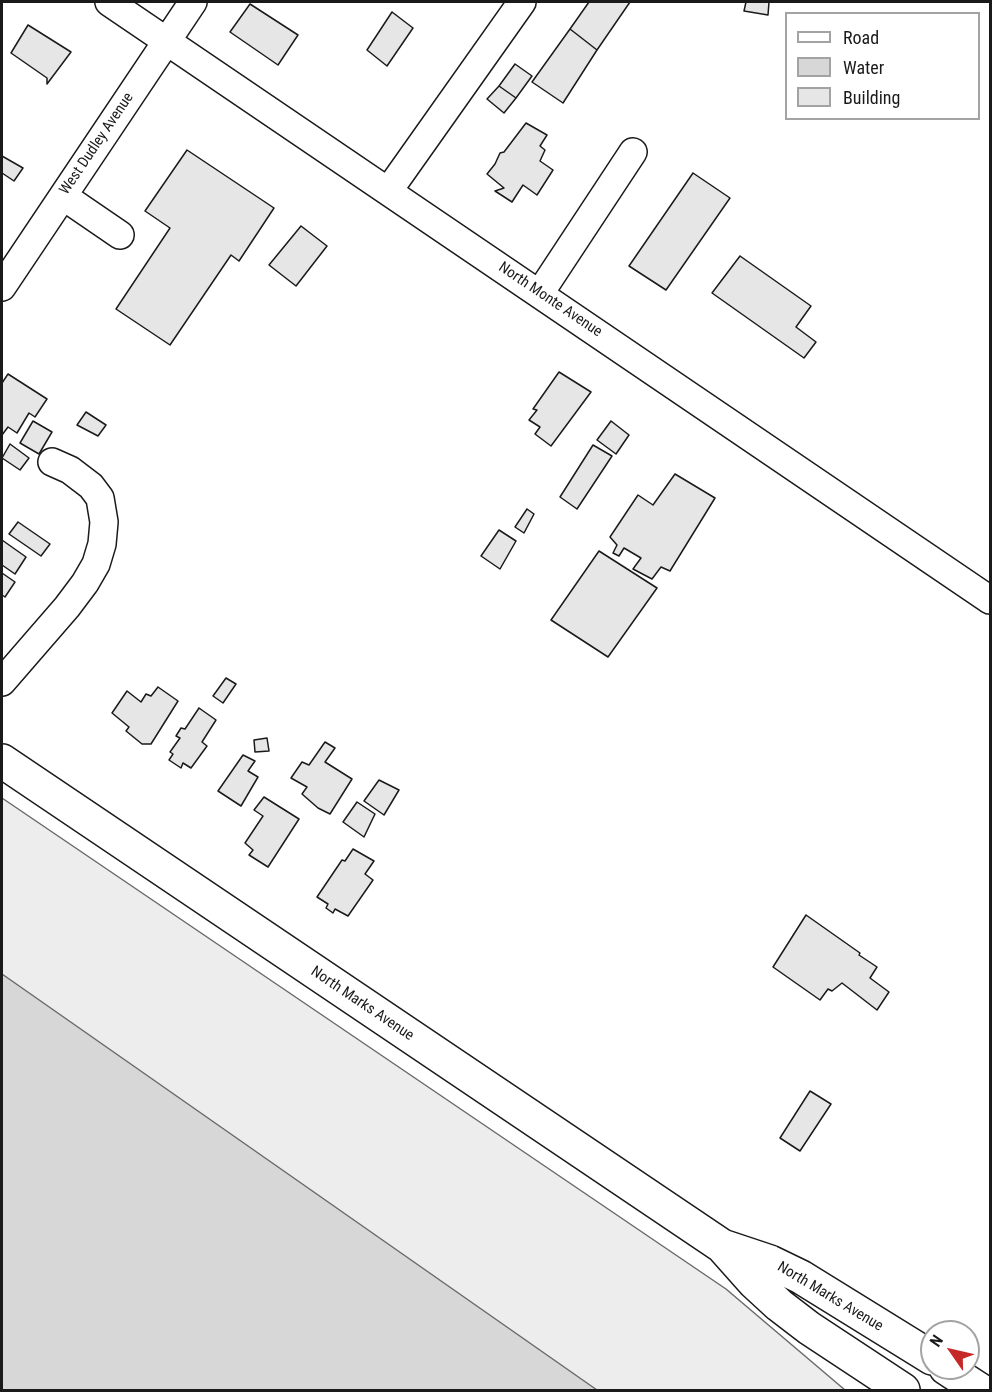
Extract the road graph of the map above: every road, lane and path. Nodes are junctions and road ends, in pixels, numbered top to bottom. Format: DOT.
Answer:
graph roads {
  1 [pos="109,2"];
  2 [pos="193,2"];
  3 [pos="522,2"];
  4 [pos="167,40"];
  5 [pos="633,152"];
  6 [pos="389,190"];
  7 [pos="63,196"];
  8 [pos="120,235"];
  9 [pos="2,287"];
  10 [pos="540,293"];
  11 [pos="52,462"];
  12 [pos="990,600"];
  13 [pos="2,682"];
  14 [pos="2,761"];
  15 [pos="722,1246"];
  16 [pos="920,1351"];
  17 [pos="965,1380"];
  18 [pos="903,1390"];
  19 [pos="980,1390"];
  1 -- 4 [label="street, North Monte Avenue"];
  2 -- 4 [label="street, West Dudley Avenue"];
  3 -- 6 [label="street"];
  4 -- 6 [label="street, North Monte Avenue"];
  4 -- 7 [label="street, West Dudley Avenue"];
  5 -- 10 [label="street"];
  6 -- 10 [label="street, North Monte Avenue"];
  7 -- 8 [label="street"];
  7 -- 9 [label="street, West Dudley Avenue"];
  10 -- 12 [label="street, North Monte Avenue"];
  11 -- 13 [label="street"];
  14 -- 15 [label="main road, North Marks Avenue"];
  15 -- 16 [label="main road, North Marks Avenue"];
  15 -- 18 [label="main road, North Marks Avenue"];
  17 -- 19 [label="main road"];
}
